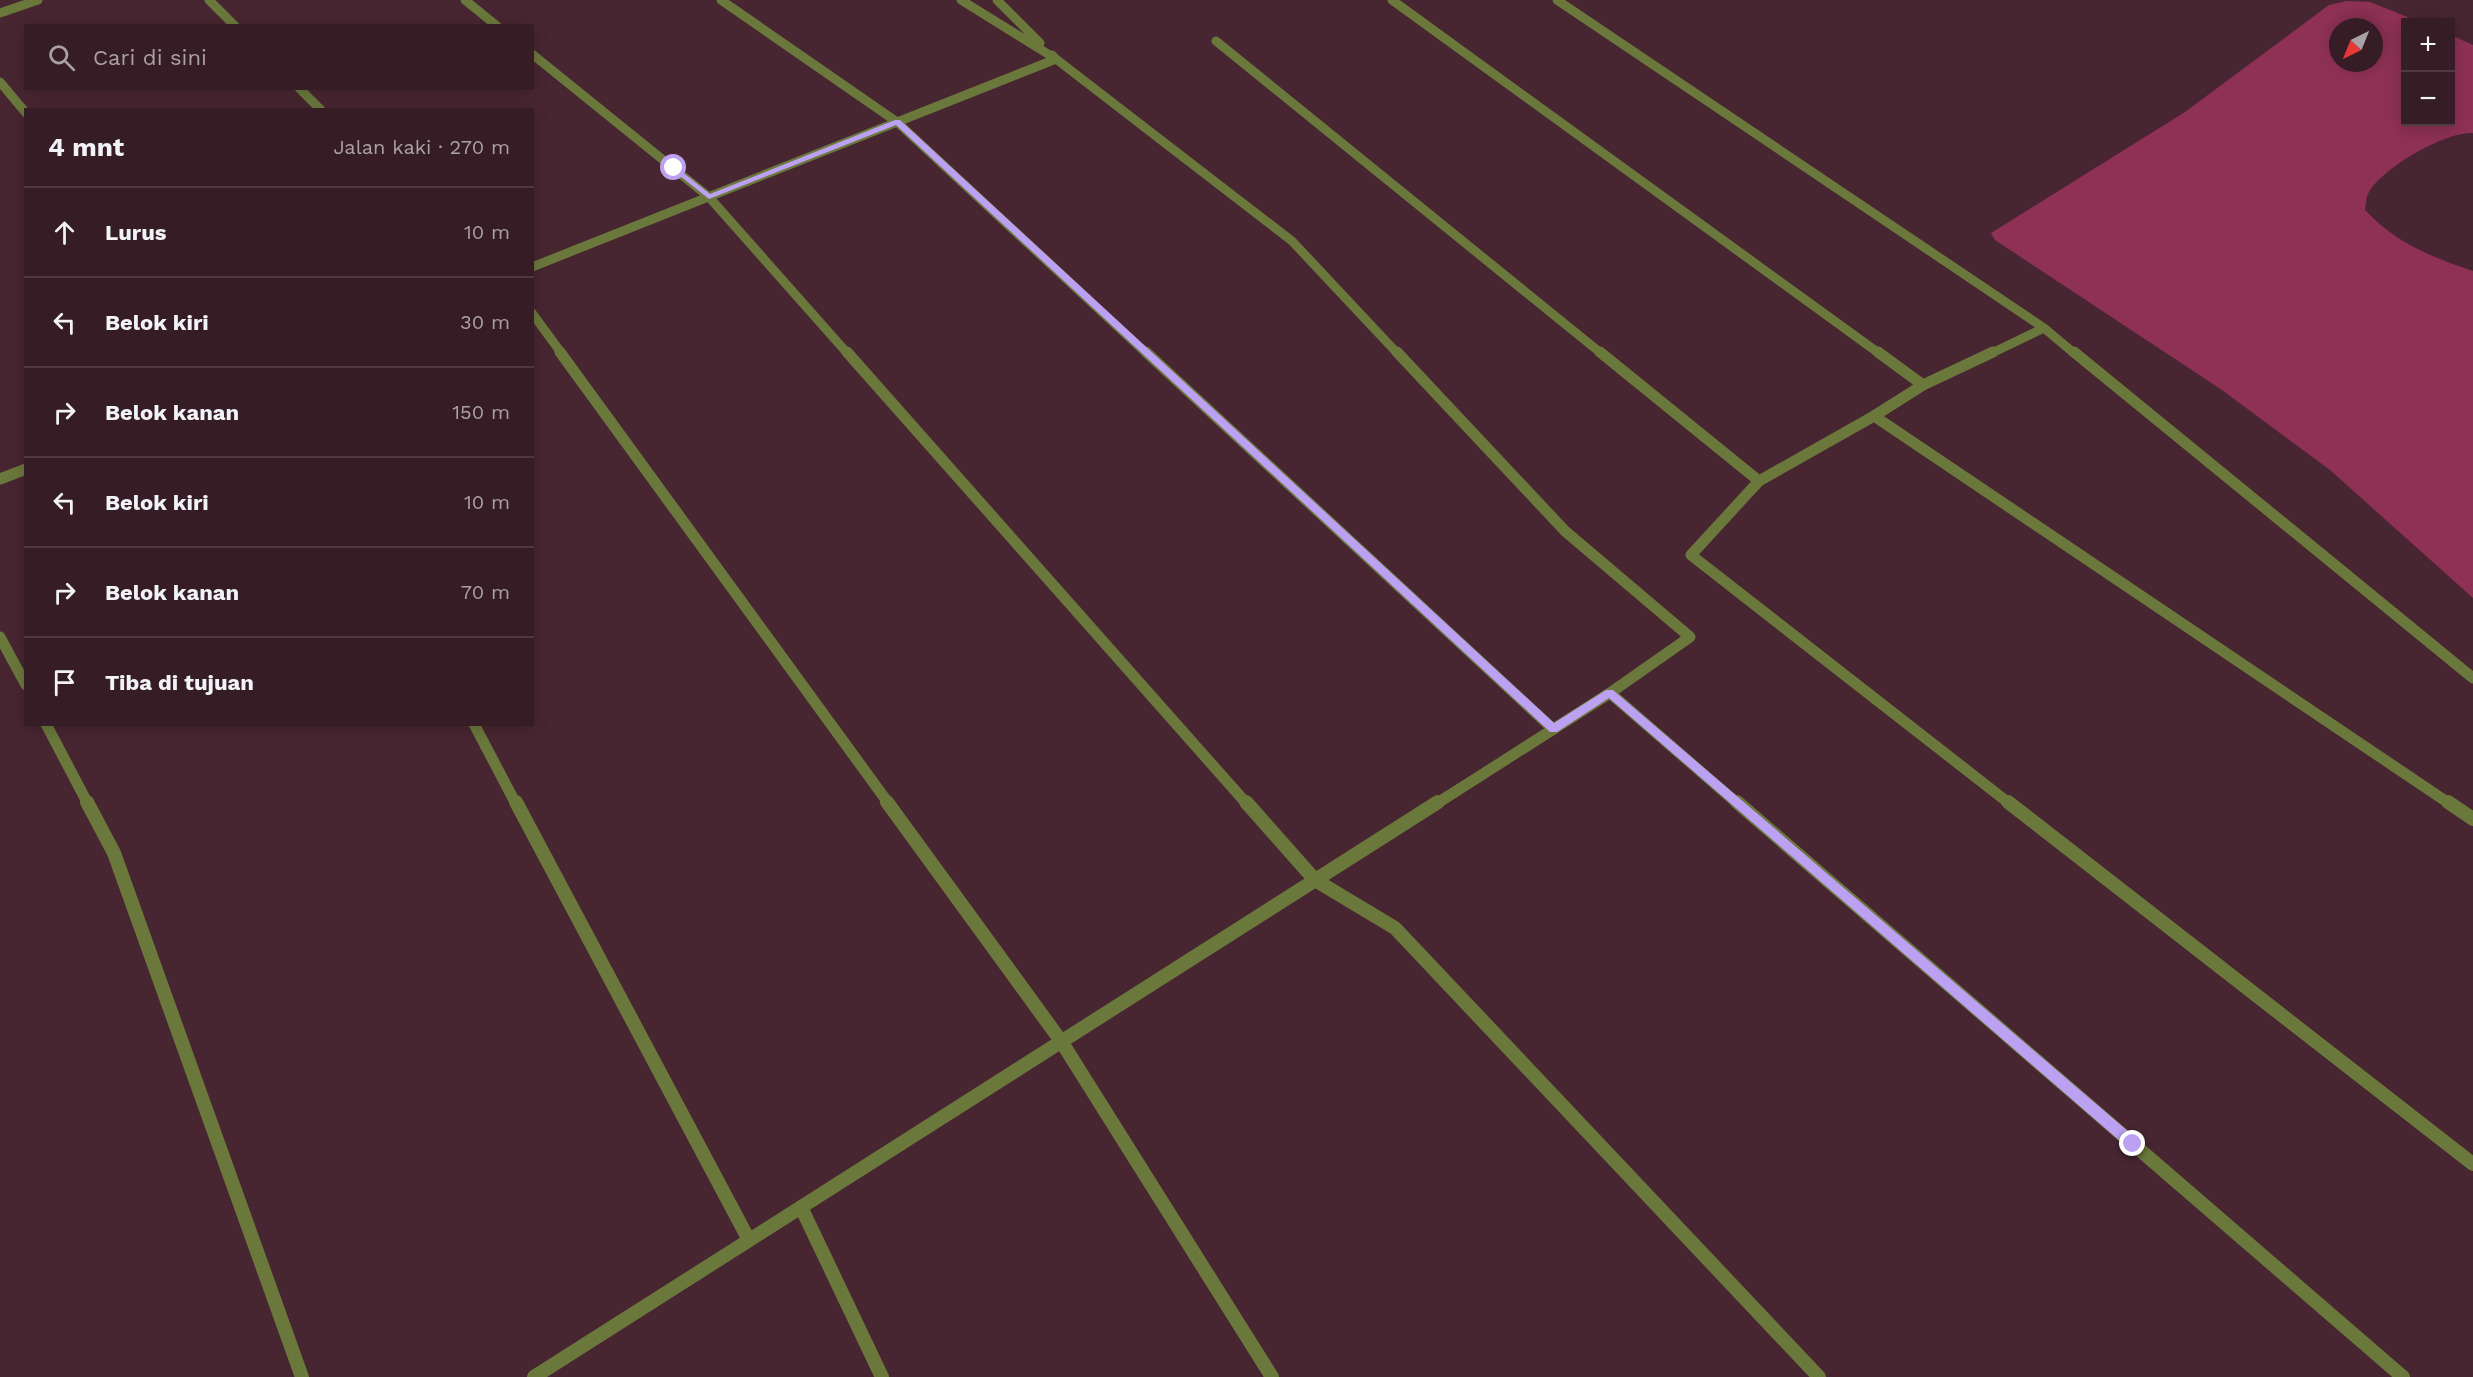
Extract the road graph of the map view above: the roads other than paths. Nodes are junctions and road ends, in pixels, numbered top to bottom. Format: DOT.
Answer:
graph roads {
  1 [pos="38,0"];
  2 [pos="209,0"];
  3 [pos="465,0"];
  4 [pos="721,0"];
  5 [pos="961,0"];
  6 [pos="997,0"];
  7 [pos="1392,0"];
  8 [pos="1557,0"];
  9 [pos="0,13"];
  10 [pos="233,24"];
  11 [pos="495,24"];
  12 [pos="1216,41"];
  13 [pos="534,56"];
  14 [pos="1056,59"];
  15 [pos="0,82"];
  16 [pos="301,90"];
  17 [pos="319,108"];
  18 [pos="24,112"];
  19 [pos="897,122"];
  20 [pos="709,197"];
  21 [pos="534,266"];
  22 [pos="534,316"];
  23 [pos="2044,328"];
  24 [pos="1923,385"];
  25 [pos="1874,416"];
  26 [pos="24,470"];
  27 [pos="0,479"];
  28 [pos="1759,481"];
  29 [pos="0,636"];
  30 [pos="2473,678"];
  31 [pos="24,681"];
  32 [pos="1610,693"];
  33 [pos="47,726"];
  34 [pos="475,726"];
  35 [pos="1553,729"];
  36 [pos="2473,819"];
  37 [pos="1315,880"];
  38 [pos="1061,1041"];
  39 [pos="2473,1164"];
  40 [pos="801,1208"];
  41 [pos="749,1240"];
  42 [pos="302,1377"];
  43 [pos="534,1377"];
  44 [pos="882,1377"];
  45 [pos="1272,1377"];
  46 [pos="1818,1377"];
  47 [pos="2403,1377"];
  1 -- 9 [label="street"];
  2 -- 10 [label="street"];
  3 -- 11 [label="street"];
  4 -- 19 [label="street"];
  5 -- 14 [label="street"];
  6 -- 14 [label="street"];
  7 -- 24 [label="street"];
  8 -- 23 [label="street"];
  12 -- 28 [label="street"];
  13 -- 20 [label="street"];
  14 -- 19 [label="street"];
  14 -- 32 [label="street"];
  15 -- 18 [label="street"];
  16 -- 17 [label="street"];
  19 -- 20 [label="street"];
  19 -- 35 [label="street"];
  20 -- 21 [label="street"];
  20 -- 37 [label="street"];
  22 -- 38 [label="street"];
  23 -- 24 [label="street"];
  23 -- 30 [label="street"];
  24 -- 25 [label="street"];
  25 -- 28 [label="street"];
  25 -- 36 [label="street"];
  26 -- 27 [label="street"];
  28 -- 39 [label="street"];
  29 -- 31 [label="street"];
  32 -- 35 [label="street"];
  32 -- 47 [label="street"];
  33 -- 42 [label="street"];
  34 -- 41 [label="street"];
  35 -- 37 [label="street"];
  37 -- 38 [label="street"];
  37 -- 46 [label="street"];
  38 -- 40 [label="street"];
  38 -- 45 [label="street"];
  40 -- 41 [label="street"];
  40 -- 44 [label="street"];
  41 -- 43 [label="street"];
}
